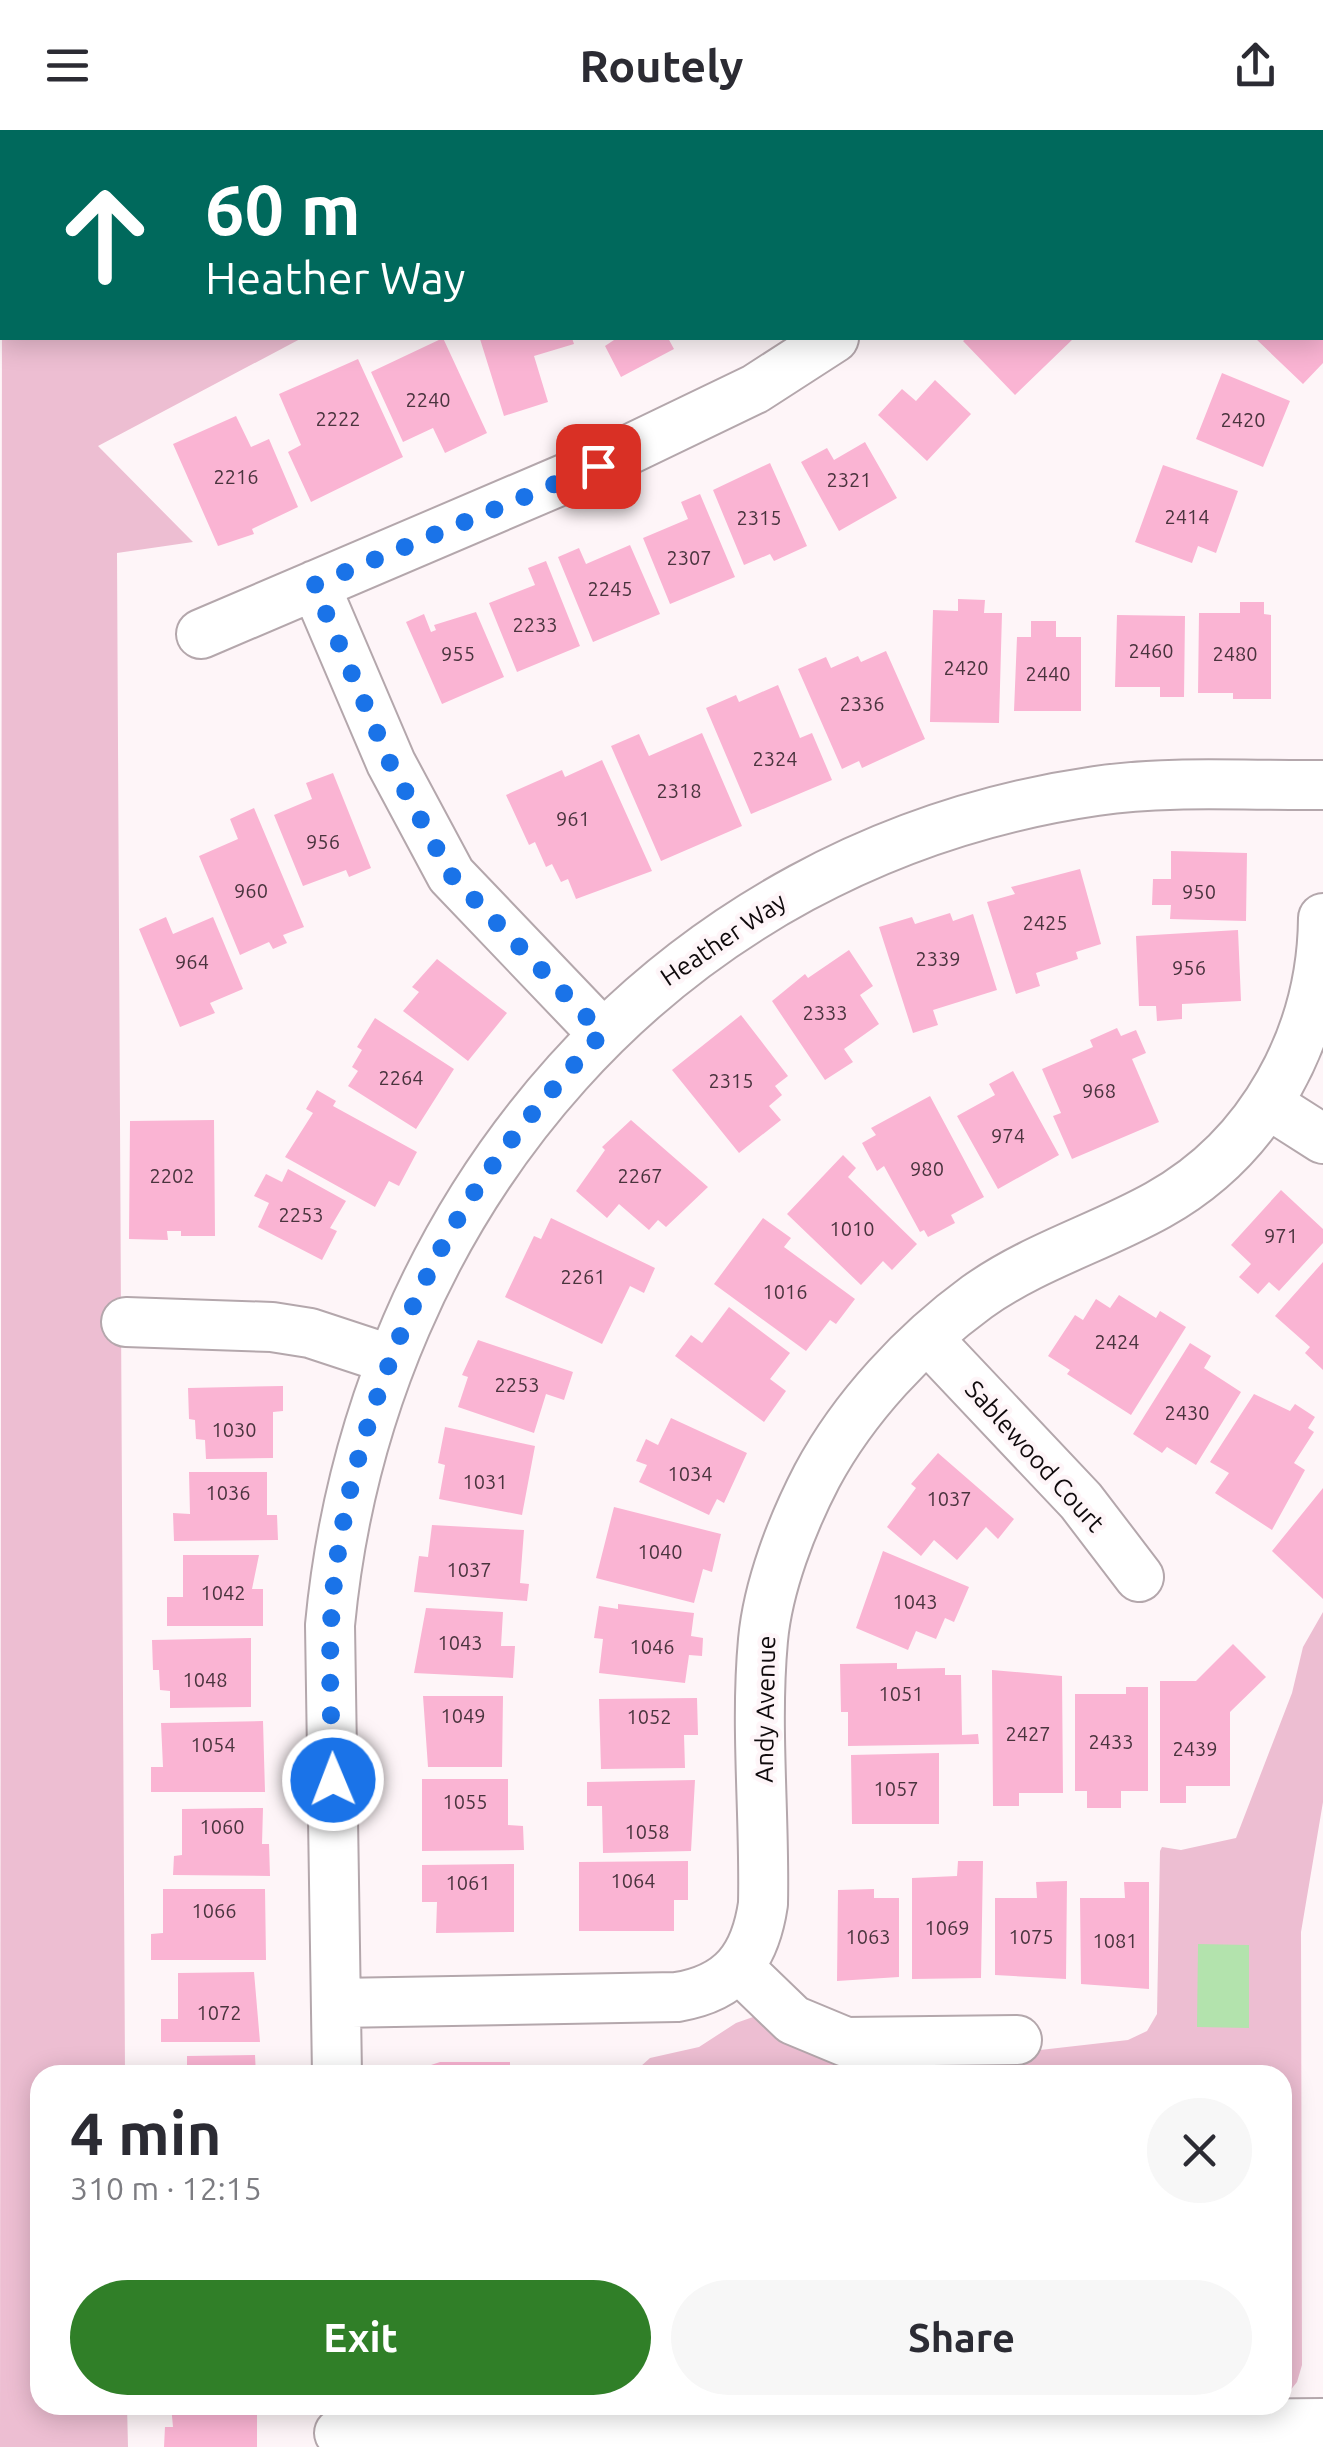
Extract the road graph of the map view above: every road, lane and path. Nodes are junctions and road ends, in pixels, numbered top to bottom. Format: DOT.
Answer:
graph roads {
  1 [pos="831,340"];
  2 [pos="314,585"];
  3 [pos="201,634"];
  4 [pos="1323,784"];
  5 [pos="1323,918"];
  6 [pos="602,1033"];
  7 [pos="1268,1104"];
  8 [pos="1323,1139"];
  9 [pos="126,1322"];
  10 [pos="927,1338"];
  11 [pos="392,1360"];
  12 [pos="1139,1577"];
  13 [pos="738,1967"];
  14 [pos="337,2003"];
  15 [pos="1017,2040"];
  16 [pos="337,2065"];
  17 [pos="1323,2423"];
  18 [pos="339,2428"];
  19 [pos="845,2438"];
  1 -- 2 [label="street"];
  2 -- 3 [label="street"];
  2 -- 6 [label="street"];
  4 -- 6 [label="street, Heather Way"];
  5 -- 7 [label="street, Andy Avenue"];
  6 -- 11 [label="street, Heather Way"];
  7 -- 8 [label="street"];
  7 -- 10 [label="street, Andy Avenue"];
  9 -- 11 [label="street"];
  10 -- 12 [label="street, Sablewood Court"];
  10 -- 13 [label="street, Andy Avenue"];
  11 -- 14 [label="street, Heather Way"];
  13 -- 14 [label="street"];
  13 -- 15 [label="street"];
  14 -- 16 [label="street, Heather Way"];
  17 -- 19 [label="street"];
  18 -- 19 [label="street"];
}
